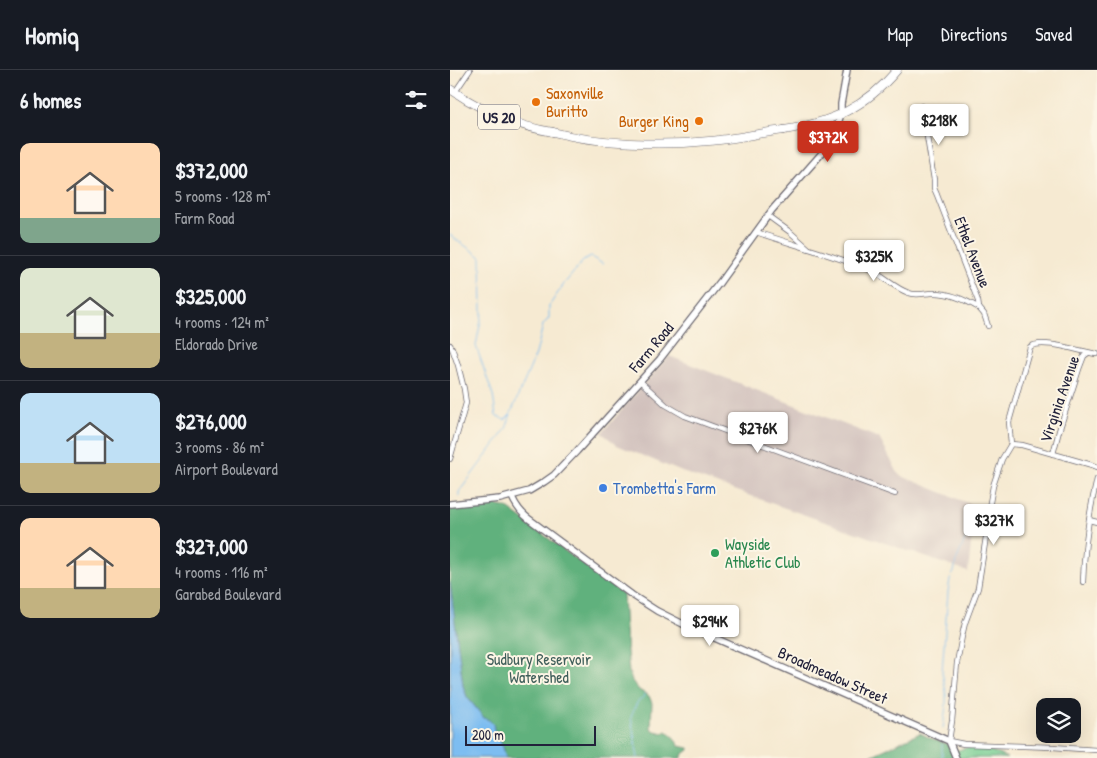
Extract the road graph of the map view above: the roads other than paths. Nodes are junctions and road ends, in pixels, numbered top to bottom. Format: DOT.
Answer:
graph roads {
  1 [pos="470,70"];
  2 [pos="847,70"];
  3 [pos="897,70"];
  4 [pos="452,91"];
  5 [pos="922,106"];
  6 [pos="841,114"];
  7 [pos="809,126"];
  8 [pos="829,143"];
  9 [pos="768,216"];
  10 [pos="756,232"];
  11 [pos="811,250"];
  12 [pos="979,308"];
  13 [pos="988,326"];
  14 [pos="450,345"];
  15 [pos="1088,353"];
  16 [pos="1097,354"];
  17 [pos="640,381"];
  18 [pos="1011,444"];
  19 [pos="1053,454"];
  20 [pos="450,459"];
  21 [pos="1097,467"];
  22 [pos="1097,479"];
  23 [pos="895,494"];
  24 [pos="512,497"];
  25 [pos="450,504"];
  26 [pos="1089,520"];
  27 [pos="1097,522"];
  28 [pos="1083,582"];
  29 [pos="949,741"];
  30 [pos="1097,750"];
  31 [pos="956,758"];
  1 -- 4 [label="street"];
  2 -- 6 [label="street, Farm Road"];
  3 -- 6 [label="main road, US 20"];
  4 -- 7 [label="main road, US 20"];
  5 -- 12 [label="street, Ethel Avenue"];
  6 -- 7 [label="main road, US 20"];
  6 -- 8 [label="street, Farm Road"];
  7 -- 8 [label="street"];
  8 -- 9 [label="street, Farm Road"];
  9 -- 10 [label="street, Farm Road"];
  9 -- 11 [label="street"];
  10 -- 11 [label="street"];
  10 -- 17 [label="street, Farm Road"];
  11 -- 12 [label="street"];
  12 -- 13 [label="street, Ethel Avenue"];
  14 -- 20 [label="street"];
  15 -- 16 [label="street"];
  15 -- 18 [label="street"];
  15 -- 19 [label="street, Virginia Avenue"];
  17 -- 23 [label="street"];
  17 -- 24 [label="street, Farm Road"];
  18 -- 19 [label="street"];
  18 -- 29 [label="street"];
  19 -- 21 [label="street"];
  22 -- 26 [label="street"];
  24 -- 25 [label="street, Farm Road"];
  24 -- 29 [label="street, Broadmeadow Street"];
  26 -- 27 [label="street"];
  26 -- 28 [label="street"];
  29 -- 30 [label="street"];
  29 -- 31 [label="street"];
}
